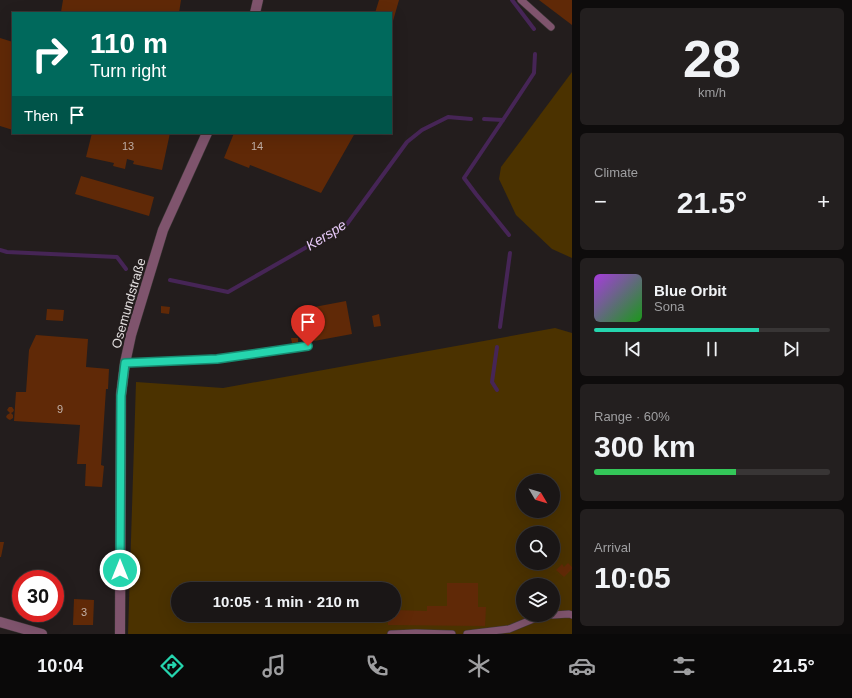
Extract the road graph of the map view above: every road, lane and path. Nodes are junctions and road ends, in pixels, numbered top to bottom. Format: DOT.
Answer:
graph roads {
  1 [pos="258,0"];
  2 [pos="521,0"];
  3 [pos="255,12"];
  4 [pos="551,27"];
  5 [pos="207,134"];
  6 [pos="308,346"];
  7 [pos="125,363"];
  8 [pos="560,615"];
  9 [pos="572,615"];
  10 [pos="0,622"];
  11 [pos="526,622"];
  12 [pos="42,634"];
  13 [pos="120,634"];
  14 [pos="390,634"];
  15 [pos="452,634"];
  16 [pos="467,634"];
  1 -- 3 [label="street"];
  2 -- 4 [label="lane"];
  5 -- 7 [label="street, Osemundstraße"];
  6 -- 7 [label="lane"];
  7 -- 13 [label="street, Osemundstraße"];
  8 -- 9 [label="lane"];
  10 -- 12 [label="street"];
  11 -- 16 [label="lane"];
  14 -- 15 [label="lane"];
}
